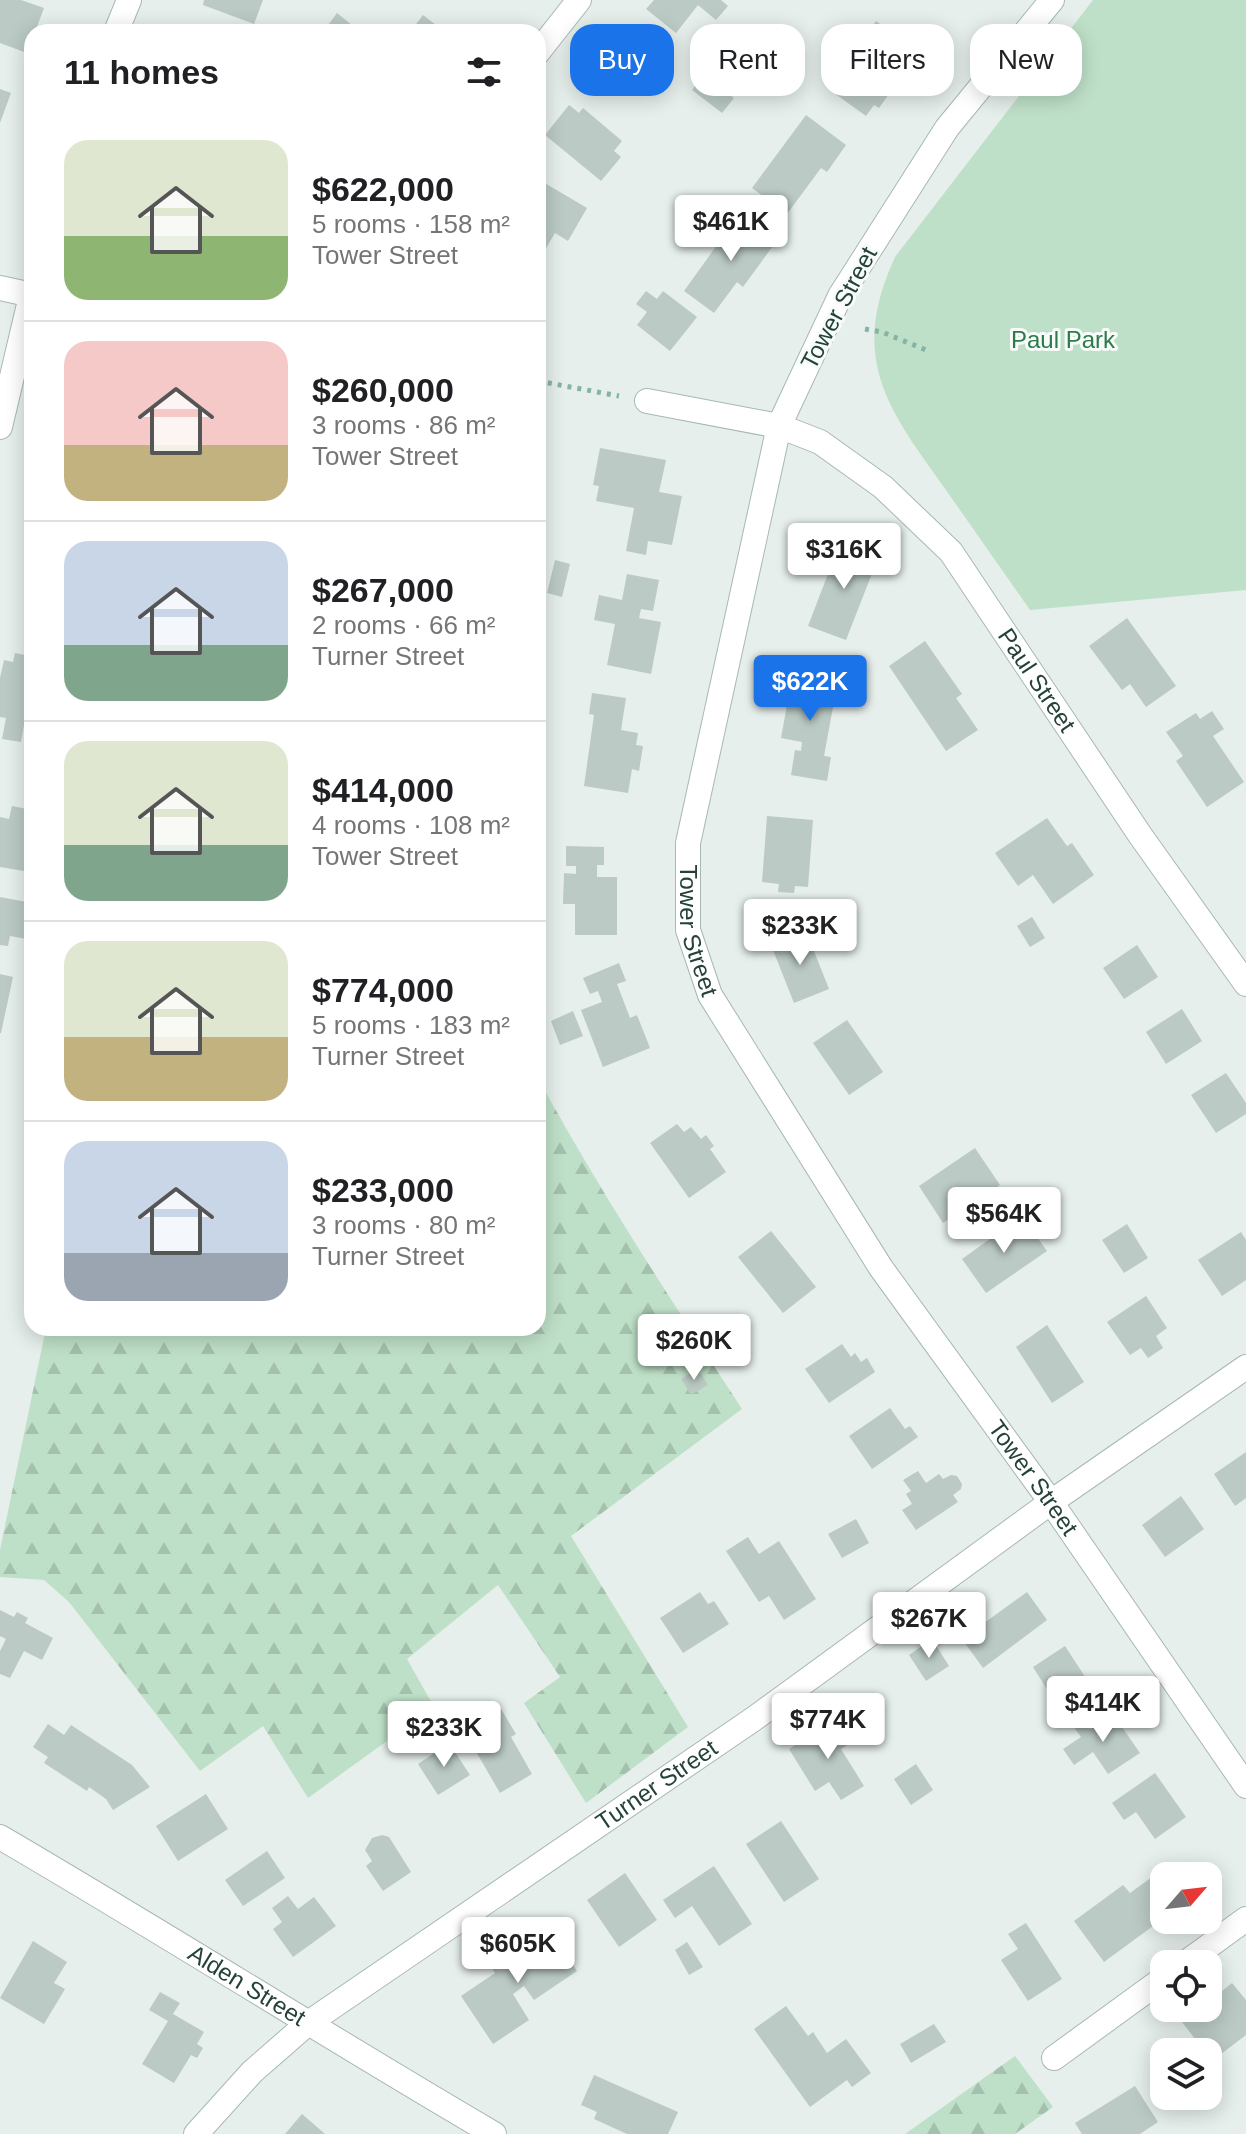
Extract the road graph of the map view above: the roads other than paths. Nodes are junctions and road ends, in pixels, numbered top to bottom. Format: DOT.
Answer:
graph roads {
  1 [pos="129,0"];
  2 [pos="579,0"];
  3 [pos="1052,0"];
  4 [pos="119,24"];
  5 [pos="546,42"];
  6 [pos="0,288"];
  7 [pos="24,292"];
  8 [pos="24,327"];
  9 [pos="647,401"];
  10 [pos="779,426"];
  11 [pos="0,427"];
  12 [pos="1246,984"];
  13 [pos="1246,1367"];
  14 [pos="1051,1502"];
  15 [pos="1246,1786"];
  16 [pos="0,1837"];
  17 [pos="1246,1919"];
  18 [pos="1203,1950"];
  19 [pos="1150,1988"];
  20 [pos="307,2024"];
  21 [pos="1054,2058"];
  22 [pos="196,2134"];
  23 [pos="494,2134"];
  1 -- 4 [label="street"];
  2 -- 5 [label="street"];
  3 -- 10 [label="street, Tower Street"];
  6 -- 7 [label="street"];
  8 -- 11 [label="street"];
  9 -- 10 [label="street, Paul Street"];
  10 -- 12 [label="street, Paul Street"];
  10 -- 14 [label="street, Tower Street"];
  13 -- 14 [label="street, Turner Street"];
  14 -- 15 [label="street, Tower Street"];
  14 -- 20 [label="street, Turner Street"];
  16 -- 20 [label="street, Alden Street"];
  17 -- 18 [label="street"];
  19 -- 21 [label="street"];
  20 -- 22 [label="street, Turner Street"];
  20 -- 23 [label="street, Alden Street"];
}
